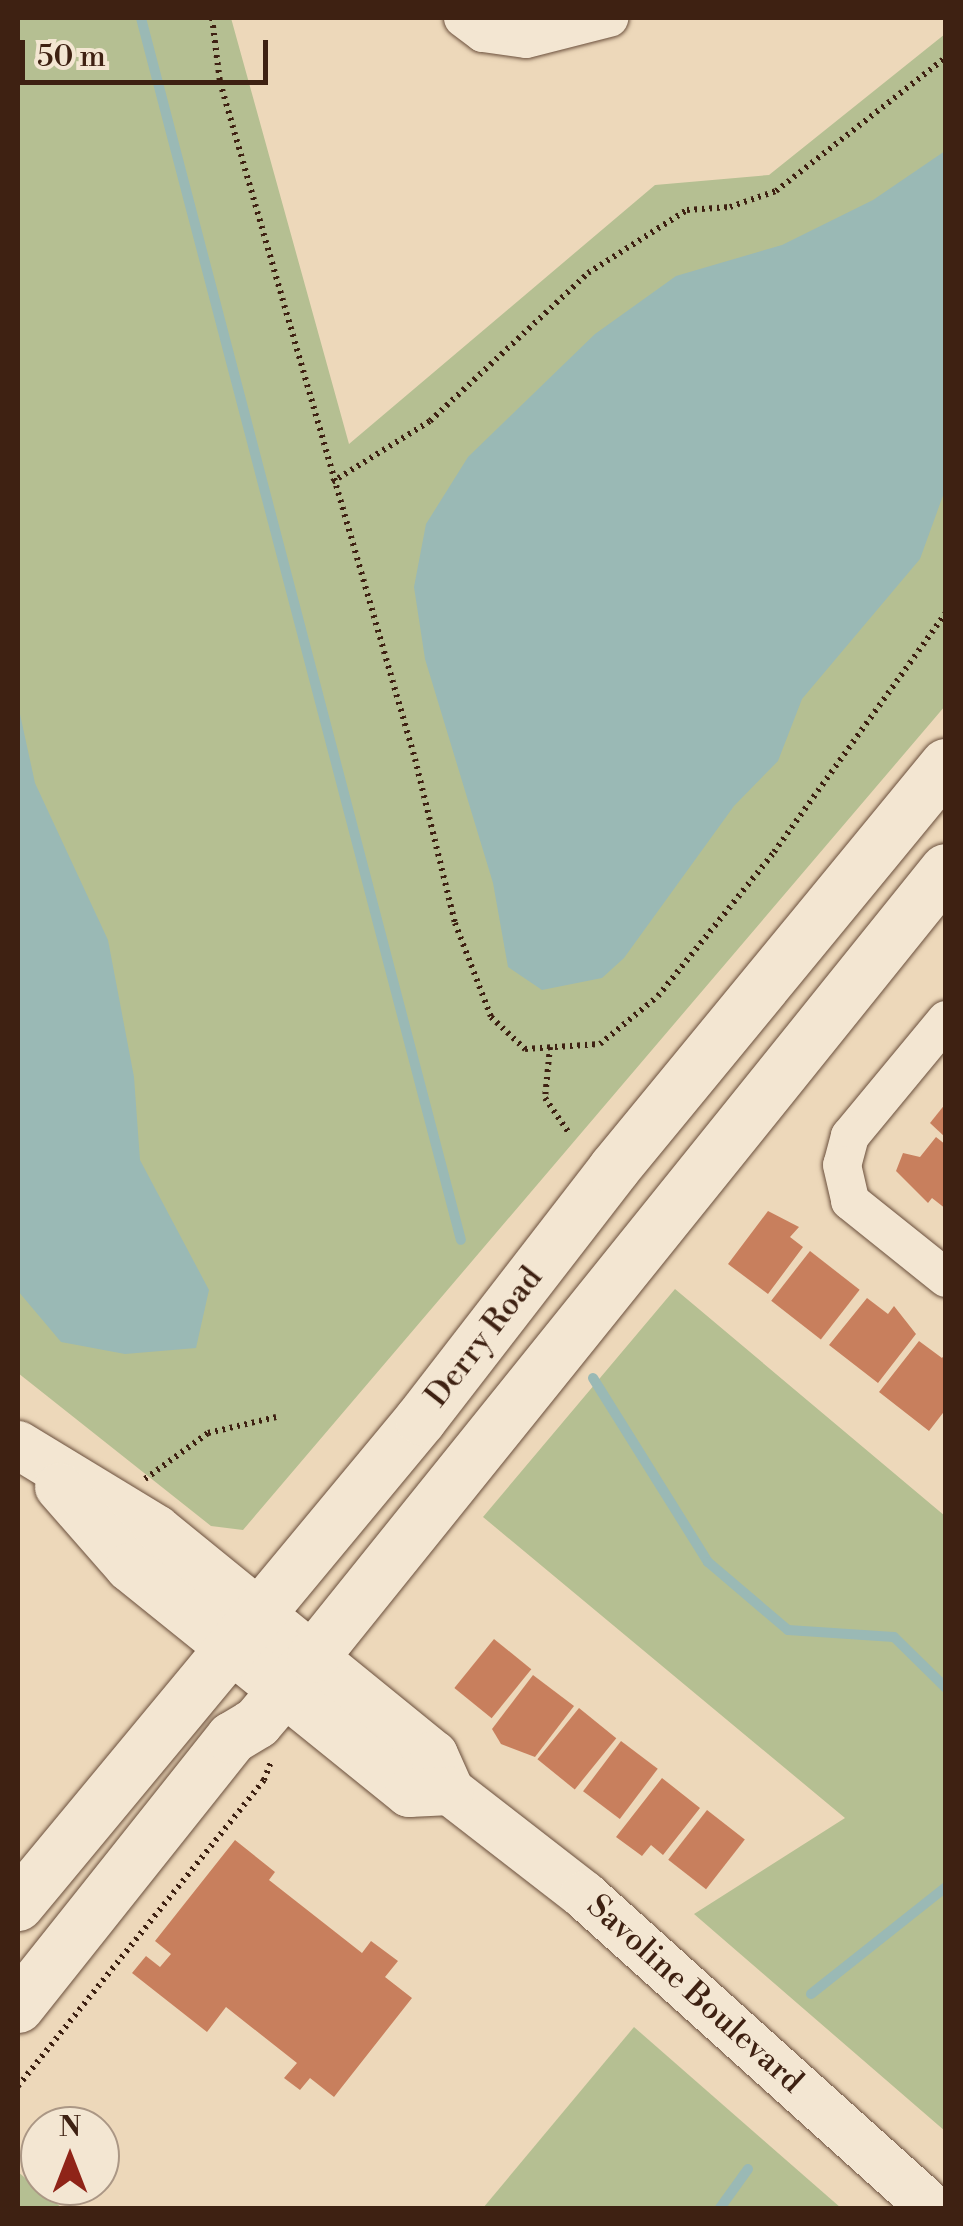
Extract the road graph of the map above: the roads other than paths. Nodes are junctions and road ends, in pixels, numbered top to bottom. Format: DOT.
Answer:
graph roads {
  1 [pos="463,18"];
  2 [pos="609,18"];
  3 [pos="946,765"];
  4 [pos="946,870"];
  5 [pos="946,1020"];
  6 [pos="946,1278"];
  7 [pos="26,1452"];
  8 [pos="245,1631"];
  9 [pos="298,1674"];
  10 [pos="18,1906"];
  11 [pos="18,2007"];
  12 [pos="932,2208"];
  1 -- 2 [label="street"];
  3 -- 8 [label="main road, Derry Road"];
  4 -- 9 [label="main road, Derry Road"];
  5 -- 6 [label="street"];
  7 -- 8 [label="street, Savoline Boulevard"];
  8 -- 9 [label="street, Savoline Boulevard"];
  8 -- 10 [label="main road, Derry Road"];
  9 -- 11 [label="main road, Derry Road"];
  9 -- 12 [label="street, Savoline Boulevard"];
}
